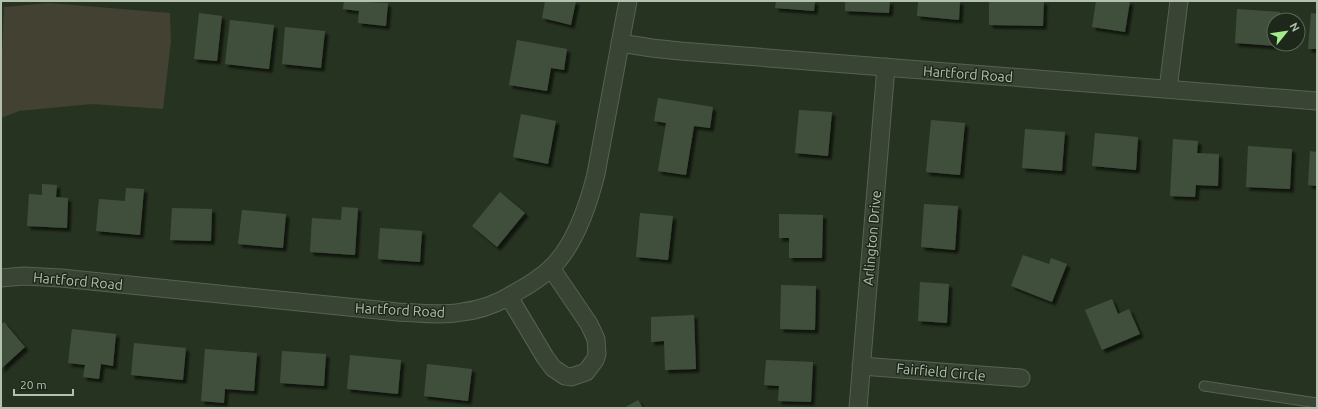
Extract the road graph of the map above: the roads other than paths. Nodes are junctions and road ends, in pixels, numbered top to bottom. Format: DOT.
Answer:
graph roads {
  1 [pos="628,1"];
  2 [pos="1180,1"];
  3 [pos="620,43"];
  4 [pos="886,67"];
  5 [pos="1168,89"];
  6 [pos="1317,101"];
  7 [pos="551,268"];
  8 [pos="1,278"];
  9 [pos="509,297"];
  10 [pos="861,366"];
  11 [pos="1021,378"];
  12 [pos="1204,386"];
  13 [pos="1317,403"];
  14 [pos="858,408"];
  1 -- 3 [label="street, Hartford Road"];
  2 -- 5 [label="street"];
  3 -- 4 [label="street, Hartford Road"];
  3 -- 7 [label="street, Hartford Road"];
  4 -- 5 [label="street, Hartford Road"];
  4 -- 10 [label="street, Arlington Drive"];
  5 -- 6 [label="street, Hartford Road"];
  7 -- 9 [label="street, Hartford Road"];
  7 -- 9 [label="street"];
  8 -- 9 [label="street, Hartford Road"];
  10 -- 11 [label="street, Fairfield Circle"];
  10 -- 14 [label="street, Arlington Drive"];
  12 -- 13 [label="lane"];
}
